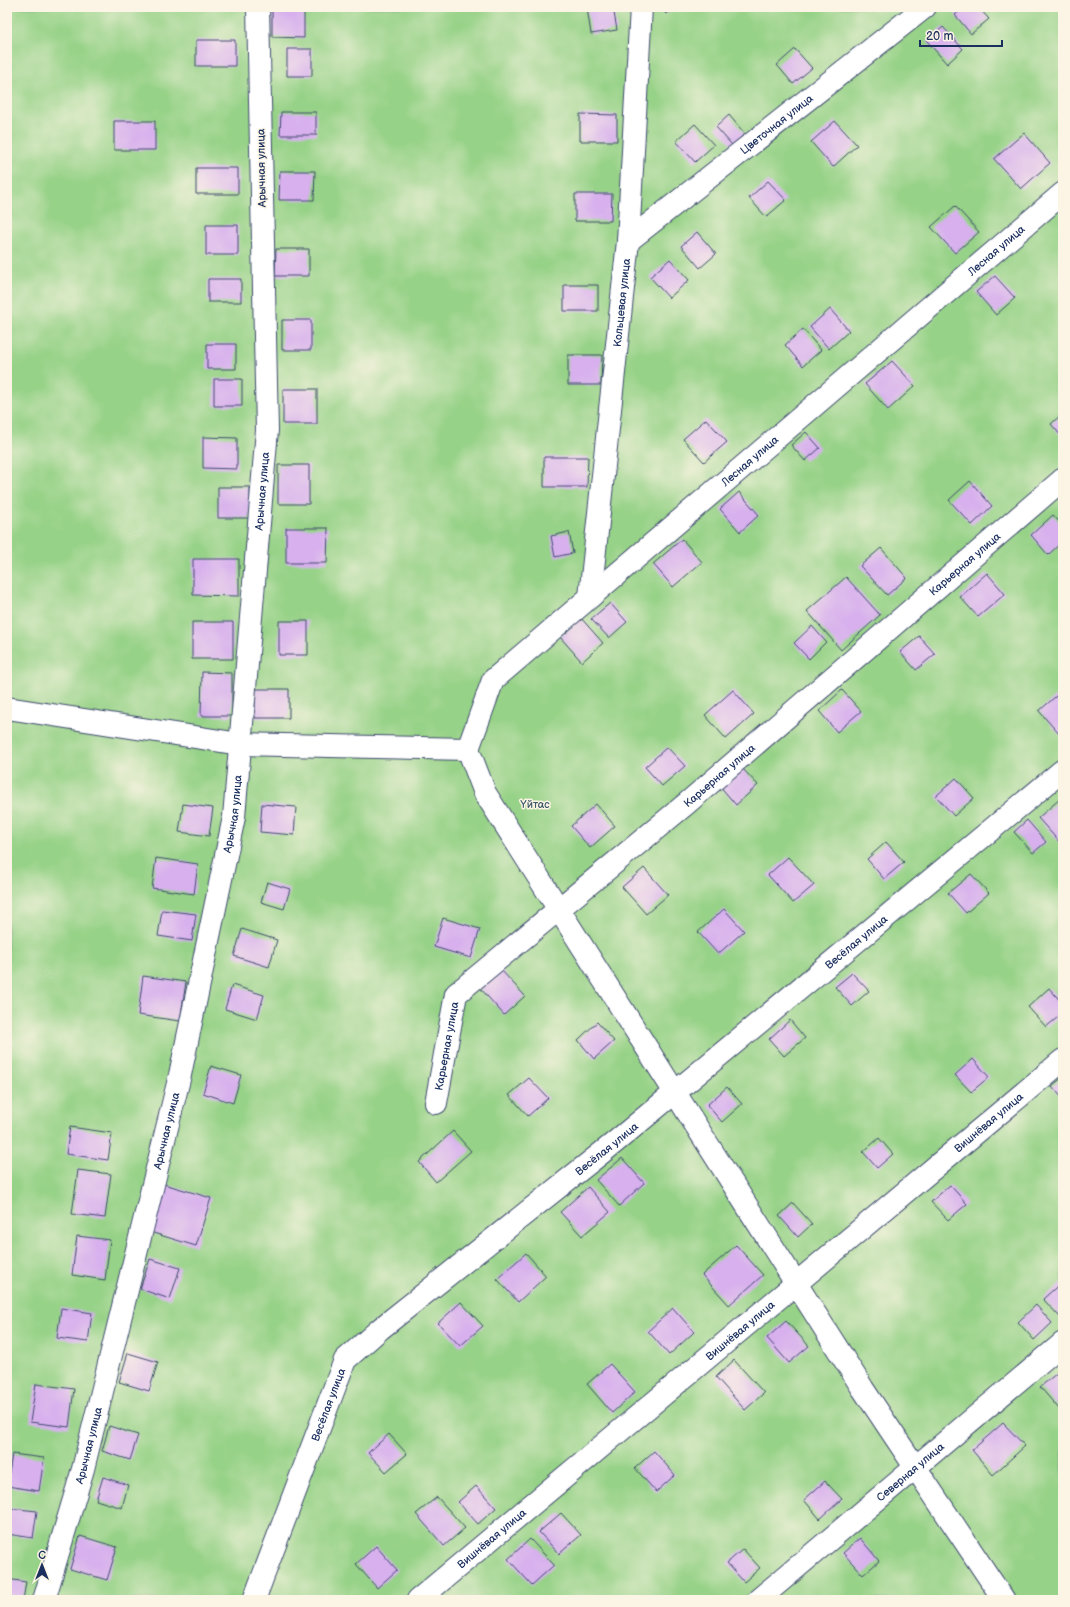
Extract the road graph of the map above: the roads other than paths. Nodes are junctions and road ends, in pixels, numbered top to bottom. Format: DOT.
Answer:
graph roads {
  1 [pos="258,7"];
  2 [pos="641,7"];
  3 [pos="925,7"];
  4 [pos="1063,193"];
  5 [pos="628,241"];
  6 [pos="1063,478"];
  7 [pos="590,597"];
  8 [pos="7,708"];
  9 [pos="240,744"];
  10 [pos="468,749"];
  11 [pos="1063,770"];
  12 [pos="558,909"];
  13 [pos="1063,1060"];
  14 [pos="675,1093"];
  15 [pos="436,1103"];
  16 [pos="796,1284"];
  17 [pos="1063,1343"];
  18 [pos="915,1468"];
  19 [pos="44,1600"];
  20 [pos="254,1600"];
  21 [pos="418,1600"];
  22 [pos="758,1600"];
  23 [pos="1004,1600"];
  1 -- 9 [label="street, Арычная улица"];
  2 -- 5 [label="street, Кольцевая улица"];
  3 -- 5 [label="street, Цветочная улица"];
  4 -- 7 [label="street, Лесная улица"];
  5 -- 7 [label="street, Кольцевая улица"];
  6 -- 12 [label="street, Карьерная улица"];
  7 -- 10 [label="street, Лесная улица"];
  8 -- 9 [label="street"];
  9 -- 10 [label="street"];
  9 -- 19 [label="street, Арычная улица"];
  10 -- 12 [label="street"];
  11 -- 14 [label="street, Весёлая улица"];
  12 -- 14 [label="street"];
  12 -- 15 [label="street, Карьерная улица"];
  13 -- 16 [label="street, Вишнёвая улица"];
  14 -- 16 [label="street"];
  14 -- 20 [label="street, Весёлая улица"];
  16 -- 18 [label="street"];
  16 -- 21 [label="street, Вишнёвая улица"];
  17 -- 18 [label="street, Северная улица"];
  18 -- 22 [label="street, Северная улица"];
  18 -- 23 [label="street"];
}
